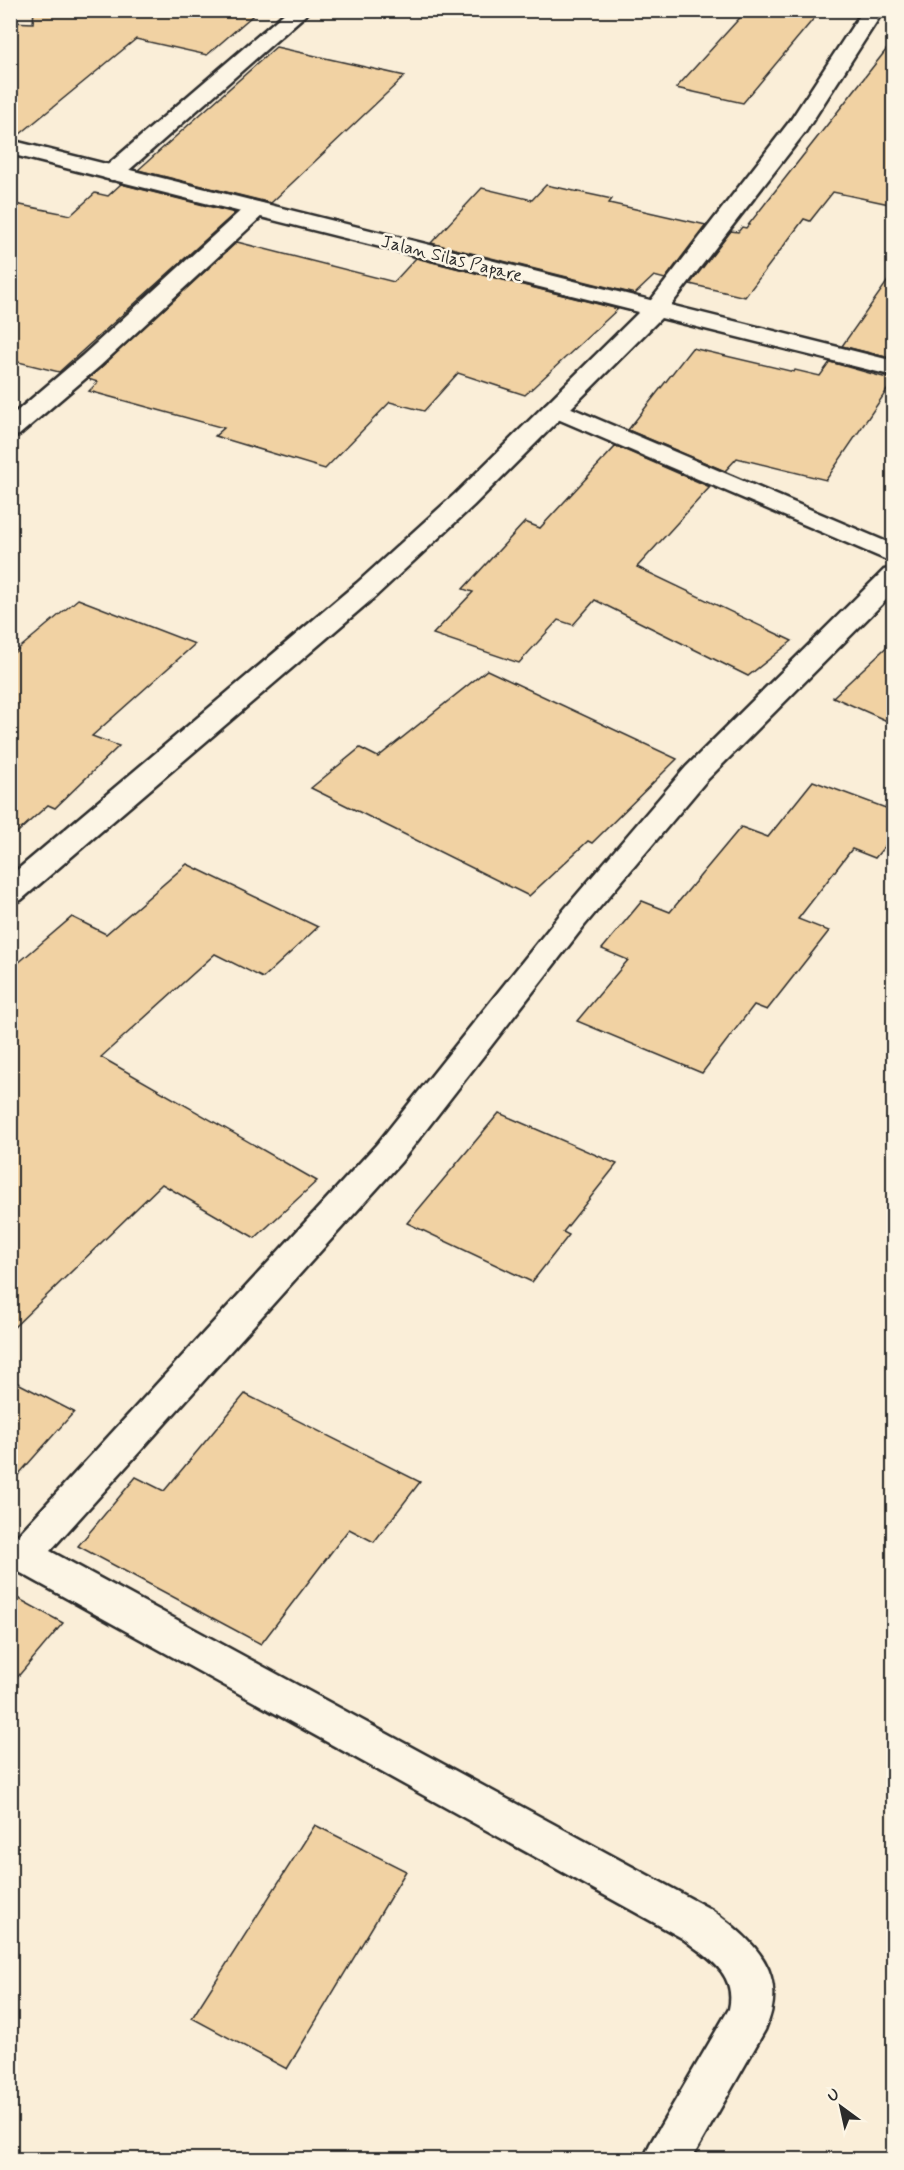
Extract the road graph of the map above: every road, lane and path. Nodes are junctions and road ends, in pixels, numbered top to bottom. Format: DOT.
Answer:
graph roads {
  1 [pos="301,10"];
  2 [pos="874,10"];
  3 [pos="10,147"];
  4 [pos="112,173"];
  5 [pos="256,209"];
  6 [pos="656,309"];
  7 [pos="894,369"];
  8 [pos="555,409"];
  9 [pos="10,430"];
  10 [pos="894,555"];
  11 [pos="894,576"];
  12 [pos="10,893"];
  13 [pos="17,1551"];
  14 [pos="666,2160"];
  1 -- 4 [label="street"];
  2 -- 6 [label="street"];
  3 -- 4 [label="street, Jalan Silas Papare"];
  4 -- 5 [label="street, Jalan Silas Papare"];
  5 -- 6 [label="street, Jalan Silas Papare"];
  5 -- 9 [label="street"];
  6 -- 7 [label="street, Jalan Silas Papare"];
  6 -- 8 [label="street"];
  8 -- 10 [label="street"];
  8 -- 12 [label="street"];
  11 -- 13 [label="street"];
  13 -- 14 [label="street"];
}
